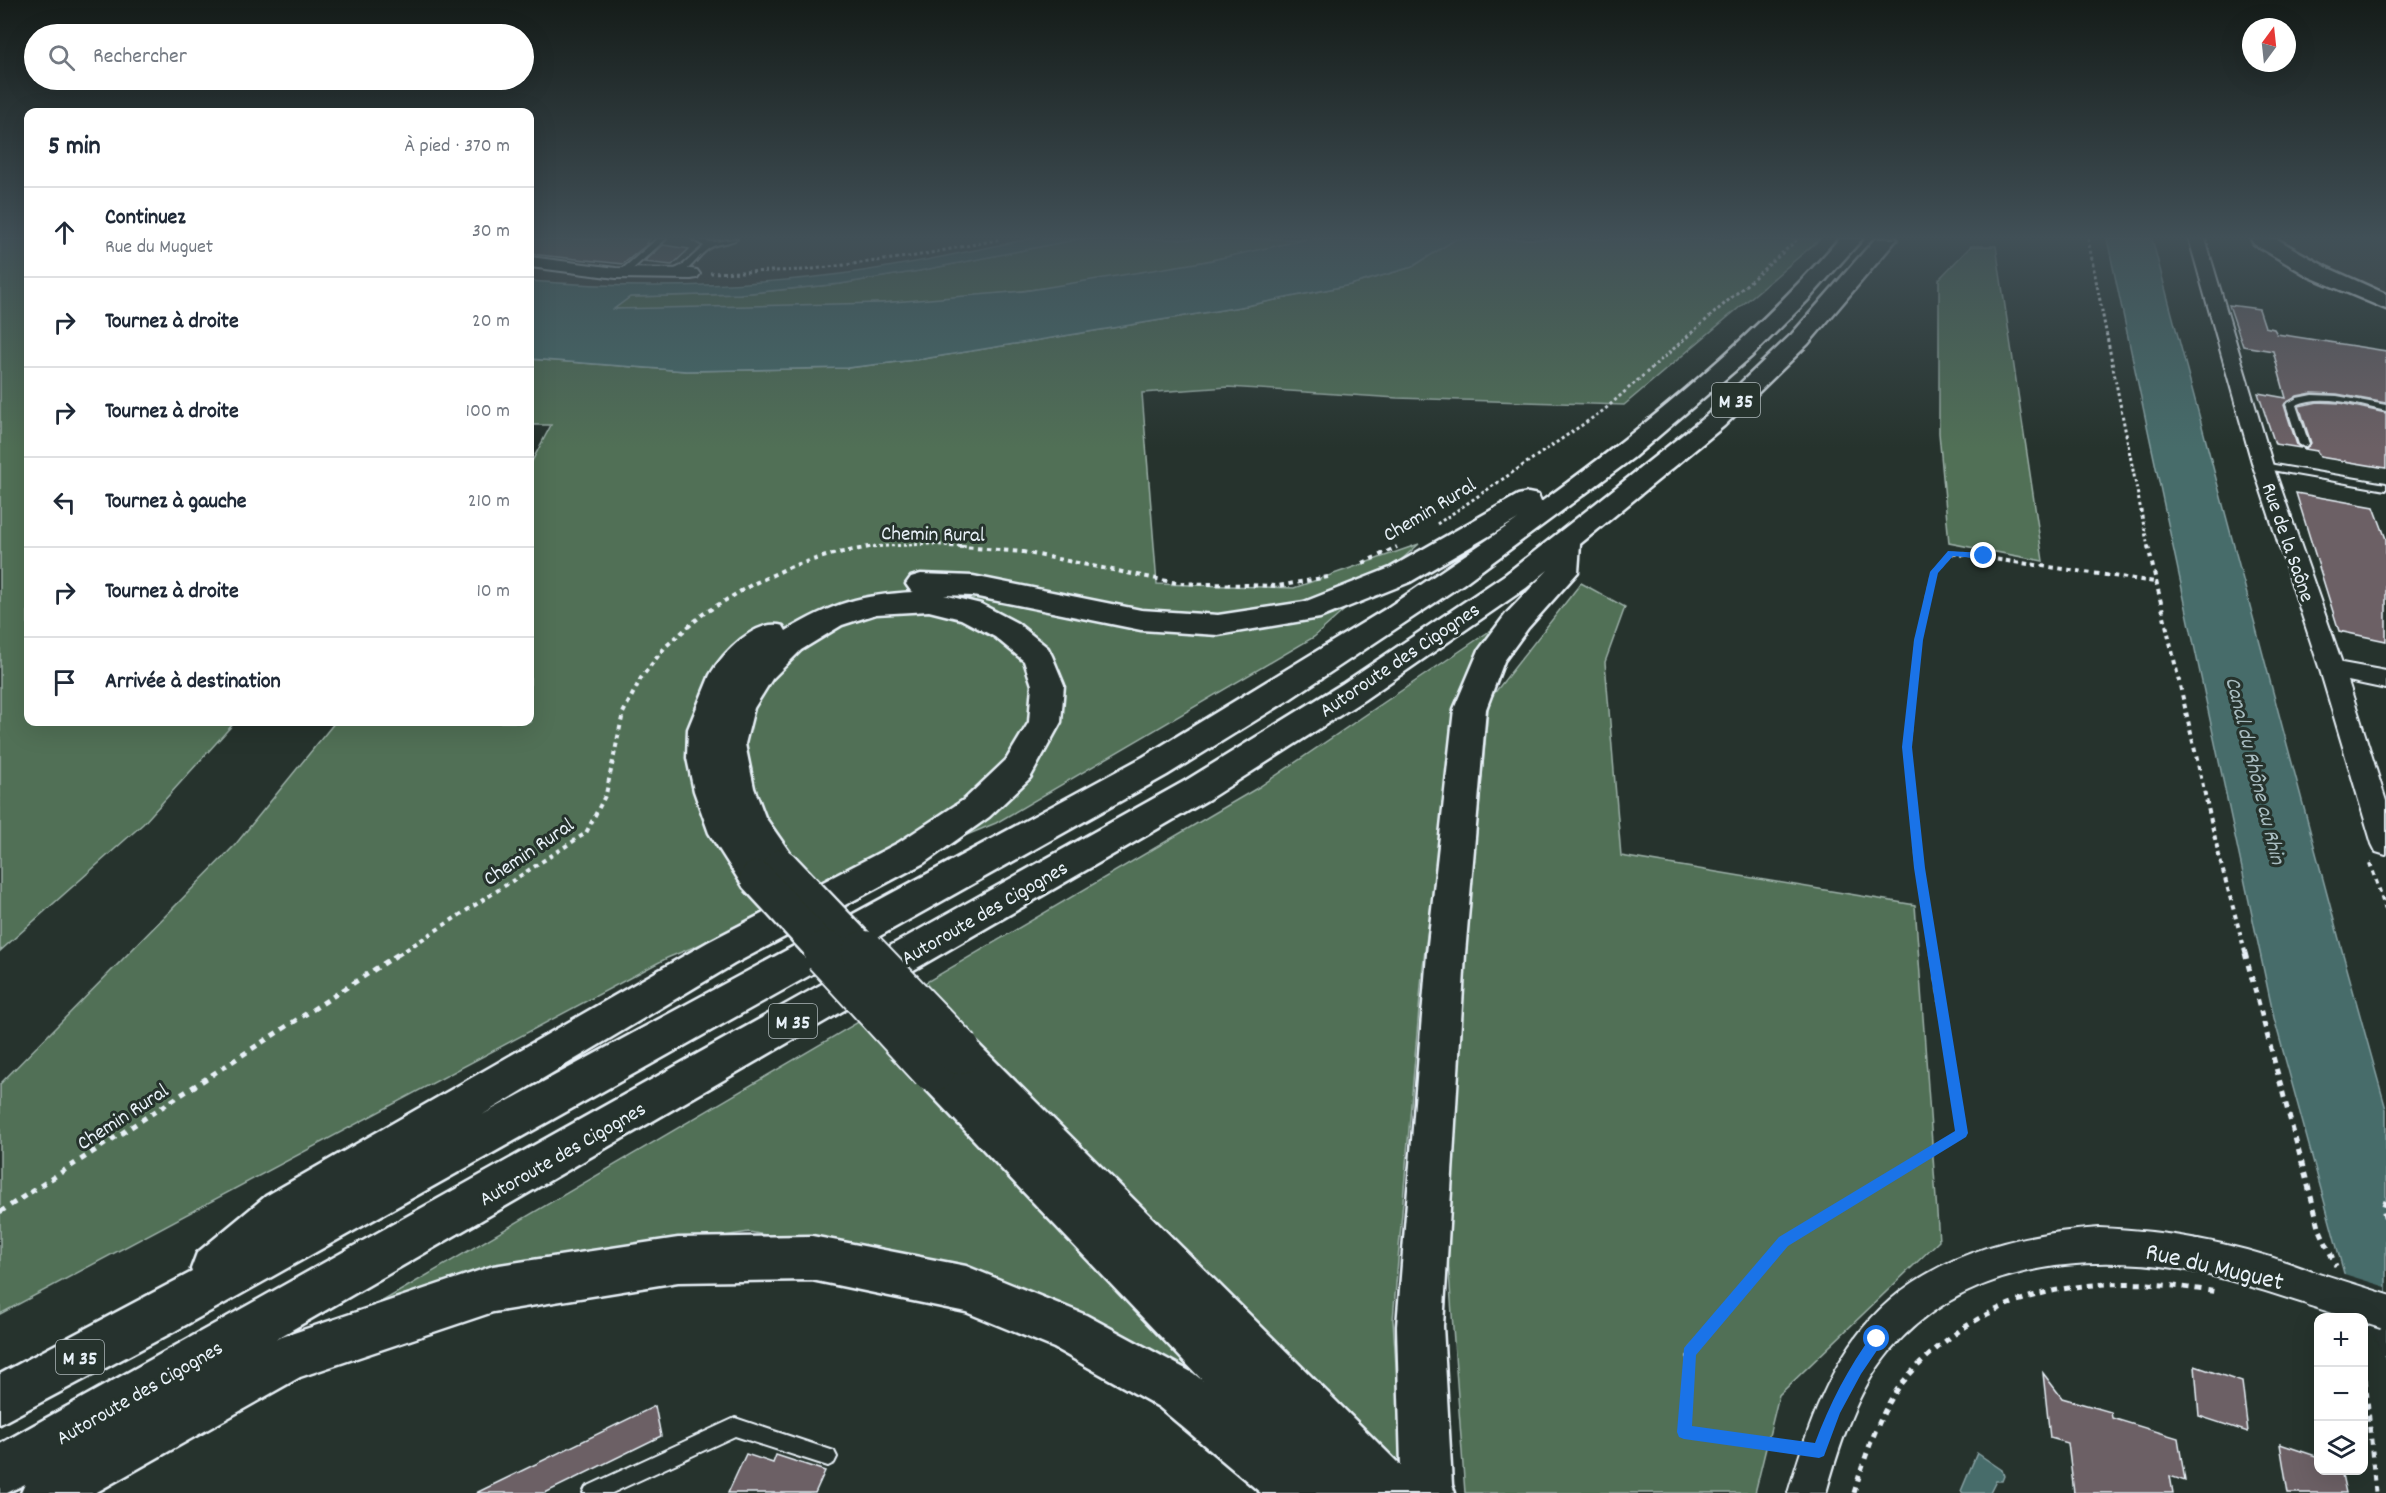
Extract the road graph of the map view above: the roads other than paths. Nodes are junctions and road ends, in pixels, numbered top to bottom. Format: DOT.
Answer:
graph roads {
  1 [pos="1785,309"];
  2 [pos="1826,309"];
  3 [pos="2217,309"];
  4 [pos="2386,408"];
  5 [pos="2304,444"];
  6 [pos="2263,466"];
  7 [pos="1592,478"];
  8 [pos="2386,487"];
  9 [pos="1566,541"];
  10 [pos="2332,670"];
  11 [pos="2386,680"];
  12 [pos="2386,844"];
  13 [pos="769,872"];
  14 [pos="946,1060"];
  15 [pos="2386,1312"];
  16 [pos="159,1315"];
  17 [pos="0,1400"];
  18 [pos="828,1456"];
  19 [pos="0,1471"];
  20 [pos="46,1493"];
  21 [pos="592,1493"];
  22 [pos="1299,1493"];
  23 [pos="1343,1493"];
  24 [pos="1393,1493"];
  25 [pos="1430,1493"];
  26 [pos="1807,1493"];
  1 -- 7 [label="main road, Autoroute des Cigognes / M 35"];
  2 -- 9 [label="main road, Autoroute des Cigognes / M 35"];
  3 -- 6 [label="street, Rue de la Saône"];
  4 -- 5 [label="lane"];
  6 -- 8 [label="lane"];
  6 -- 10 [label="street, Rue de la Saône"];
  7 -- 13 [label="main road"];
  7 -- 16 [label="main road, Autoroute des Cigognes / M 35"];
  9 -- 19 [label="main road, Autoroute des Cigognes / M 35"];
  9 -- 25 [label="main road"];
  10 -- 11 [label="street"];
  10 -- 12 [label="street, Rue de la Saône"];
  13 -- 14 [label="main road, bridge"];
  13 -- 16 [label="main road"];
  14 -- 23 [label="main road"];
  14 -- 24 [label="main road"];
  15 -- 26 [label="street, Rue du Muguet, bridge"];
  16 -- 17 [label="main road, Autoroute des Cigognes / M 35"];
  18 -- 21 [label="lane"];
  20 -- 22 [label="main road"];
}
